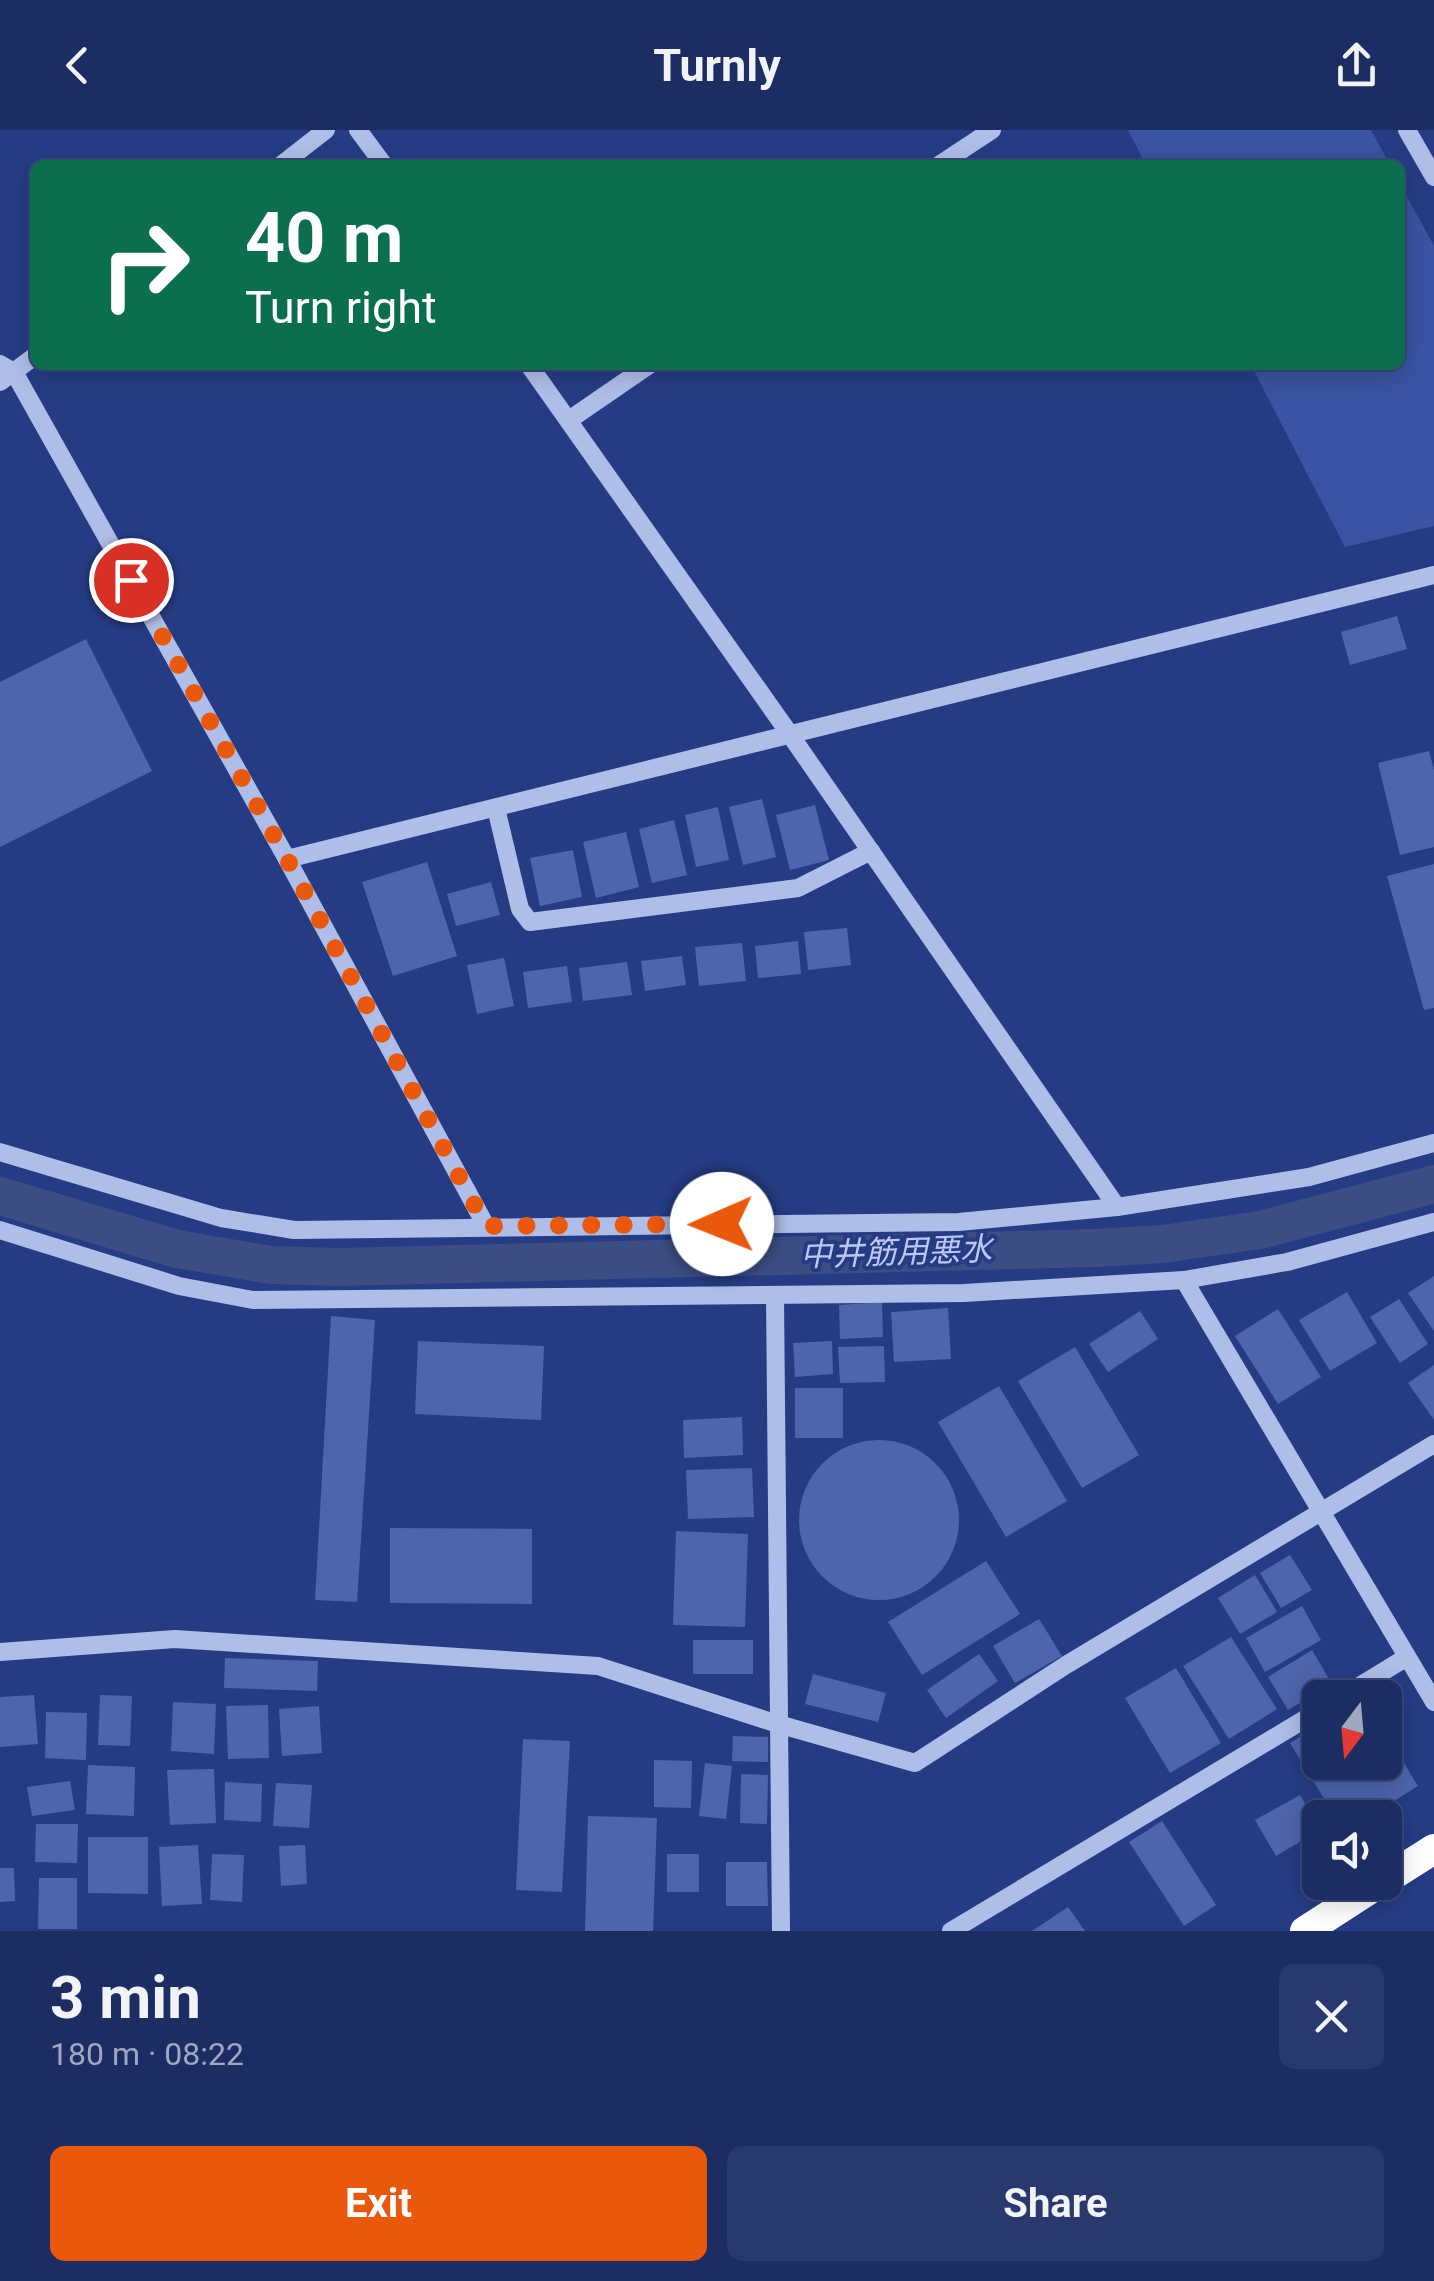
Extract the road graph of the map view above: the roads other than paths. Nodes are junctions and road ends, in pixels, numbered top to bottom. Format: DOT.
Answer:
graph roads {
  1 [pos="326,130"];
  2 [pos="358,130"];
  3 [pos="992,130"];
  4 [pos="1407,130"];
  5 [pos="287,160"];
  6 [pos="380,160"];
  7 [pos="947,160"];
  8 [pos="1434,176"];
  9 [pos="30,359"];
  10 [pos="534,370"];
  11 [pos="642,370"];
  12 [pos="5,373"];
  13 [pos="570,420"];
  14 [pos="1434,575"];
  15 [pos="791,736"];
  16 [pos="496,808"];
  17 [pos="871,851"];
  18 [pos="287,859"];
  19 [pos="1434,1142"];
  20 [pos="0,1152"];
  21 [pos="1117,1207"];
  22 [pos="1434,1222"];
  23 [pos="486,1226"];
  24 [pos="0,1230"];
  25 [pos="1184,1280"];
  26 [pos="776,1296"];
  27 [pos="1434,1444"];
  28 [pos="1320,1512"];
  29 [pos="0,1652"];
  30 [pos="1407,1657"];
  31 [pos="1369,1680"];
  32 [pos="1434,1702"];
  33 [pos="1302,1721"];
  34 [pos="778,1724"];
  35 [pos="1434,1849"];
  36 [pos="1402,1869"];
  37 [pos="1353,1900"];
  38 [pos="781,1931"];
  39 [pos="951,1931"];
  40 [pos="1304,1931"];
  1 -- 5 [label="street"];
  2 -- 6 [label="street"];
  3 -- 7 [label="street"];
  4 -- 8 [label="street"];
  9 -- 12 [label="street"];
  10 -- 13 [label="street"];
  11 -- 13 [label="street"];
  12 -- 18 [label="street"];
  13 -- 15 [label="street"];
  14 -- 15 [label="street"];
  15 -- 16 [label="street"];
  15 -- 17 [label="street"];
  16 -- 17 [label="street"];
  16 -- 18 [label="street"];
  17 -- 21 [label="street"];
  18 -- 23 [label="street"];
  19 -- 21 [label="street"];
  20 -- 23 [label="street"];
  21 -- 23 [label="street"];
  22 -- 25 [label="street"];
  24 -- 26 [label="street"];
  25 -- 26 [label="street"];
  25 -- 28 [label="street"];
  26 -- 34 [label="street"];
  27 -- 28 [label="street"];
  28 -- 30 [label="street"];
  28 -- 34 [label="street"];
  29 -- 34 [label="street"];
  30 -- 31 [label="street"];
  30 -- 32 [label="street"];
  33 -- 39 [label="street"];
  34 -- 38 [label="street"];
  35 -- 36 [label="highway"];
  37 -- 40 [label="highway"];
}
